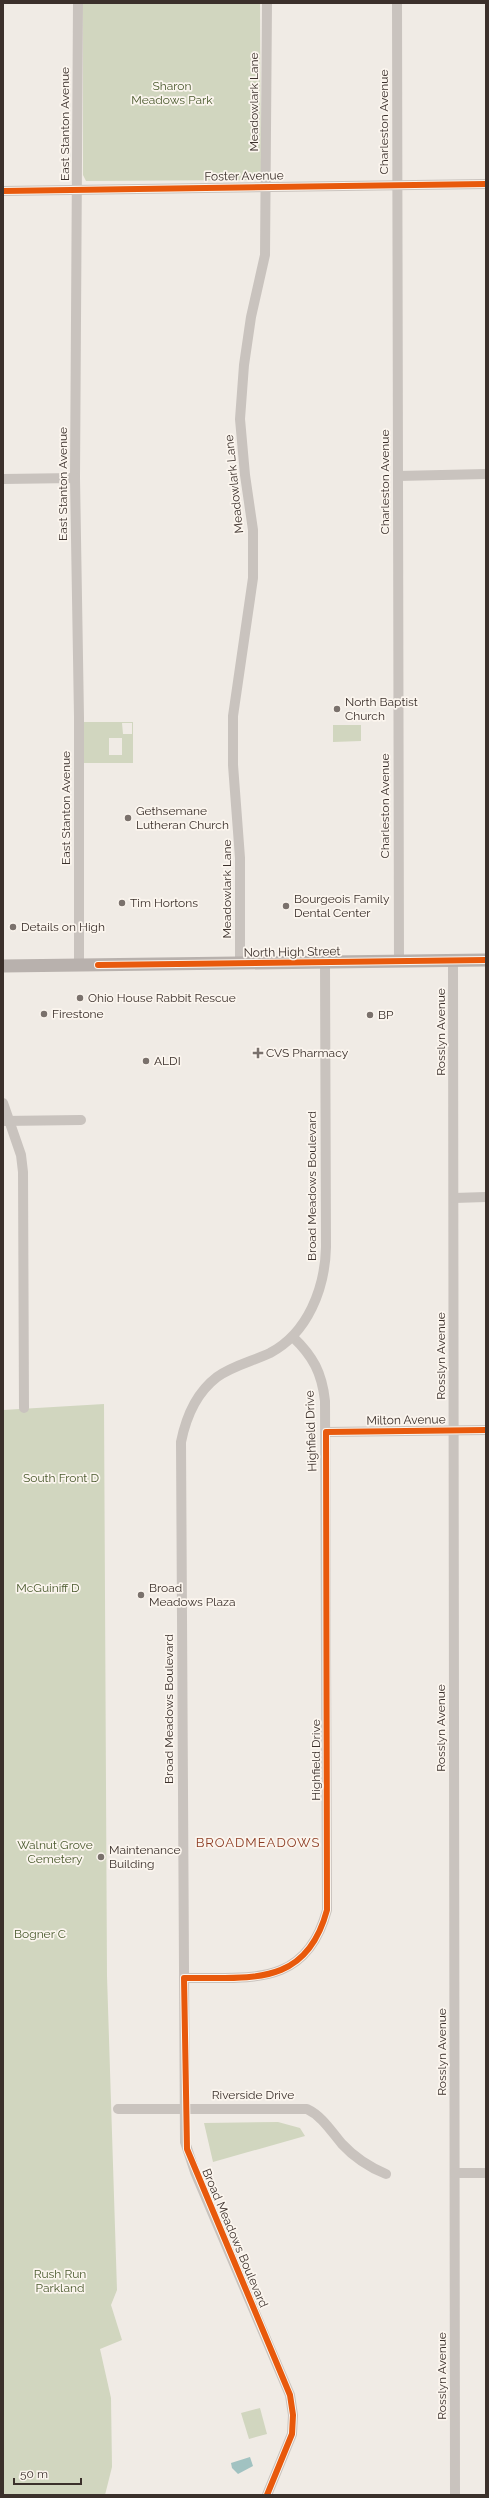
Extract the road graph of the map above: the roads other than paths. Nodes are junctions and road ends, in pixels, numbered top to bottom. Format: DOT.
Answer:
graph roads {
  1 [pos="78,3"];
  2 [pos="267,3"];
  3 [pos="397,3"];
  4 [pos="486,184"];
  5 [pos="397,185"];
  6 [pos="267,187"];
  7 [pos="78,190"];
  8 [pos="3,191"];
  9 [pos="486,474"];
  10 [pos="398,476"];
  11 [pos="75,478"];
  12 [pos="3,479"];
  13 [pos="453,960"];
  14 [pos="486,960"];
  15 [pos="399,961"];
  16 [pos="326,962"];
  17 [pos="240,963"];
  18 [pos="3,966"];
  19 [pos="79,966"];
  20 [pos="3,1103"];
  21 [pos="81,1120"];
  22 [pos="6,1121"];
  23 [pos="486,1197"];
  24 [pos="454,1198"];
  25 [pos="293,1337"];
  26 [pos="24,1408"];
  27 [pos="486,1430"];
  28 [pos="454,1431"];
  29 [pos="326,1432"];
  30 [pos="184,1978"];
  31 [pos="118,2109"];
  32 [pos="185,2109"];
  33 [pos="455,2173"];
  34 [pos="486,2173"];
  35 [pos="386,2174"];
  36 [pos="267,2495"];
  37 [pos="456,2495"];
  1 -- 7 [label="street, East Stanton Avenue"];
  2 -- 6 [label="street, Meadowlark Lane"];
  3 -- 5 [label="street, Charleston Avenue"];
  4 -- 5 [label="street, Foster Avenue"];
  5 -- 6 [label="street, Foster Avenue"];
  5 -- 10 [label="street, Charleston Avenue"];
  6 -- 7 [label="street, Foster Avenue"];
  6 -- 17 [label="street, Meadowlark Lane"];
  7 -- 8 [label="street, Foster Avenue"];
  7 -- 11 [label="street, East Stanton Avenue"];
  9 -- 10 [label="street"];
  10 -- 15 [label="street, Charleston Avenue"];
  11 -- 12 [label="street"];
  11 -- 19 [label="street, East Stanton Avenue"];
  13 -- 14 [label="main road, North High Street"];
  13 -- 15 [label="main road, North High Street"];
  13 -- 24 [label="street, Rosslyn Avenue"];
  15 -- 16 [label="main road, North High Street"];
  16 -- 17 [label="main road, North High Street"];
  16 -- 25 [label="street, Broad Meadows Boulevard"];
  17 -- 19 [label="main road, North High Street"];
  18 -- 19 [label="main road, North High Street"];
  20 -- 22 [label="street"];
  21 -- 22 [label="street"];
  22 -- 26 [label="street"];
  23 -- 24 [label="street"];
  24 -- 28 [label="street, Rosslyn Avenue"];
  25 -- 29 [label="street, Highfield Drive"];
  25 -- 30 [label="street, Broad Meadows Boulevard"];
  27 -- 28 [label="street, Milton Avenue"];
  28 -- 29 [label="street, Milton Avenue"];
  28 -- 33 [label="street, Rosslyn Avenue"];
  29 -- 30 [label="street, Highfield Drive"];
  30 -- 32 [label="street, Broad Meadows Boulevard"];
  31 -- 32 [label="street, Riverside Drive"];
  32 -- 35 [label="street, Riverside Drive"];
  32 -- 36 [label="street, Broad Meadows Boulevard"];
  33 -- 34 [label="street"];
  33 -- 37 [label="street, Rosslyn Avenue"];
}
